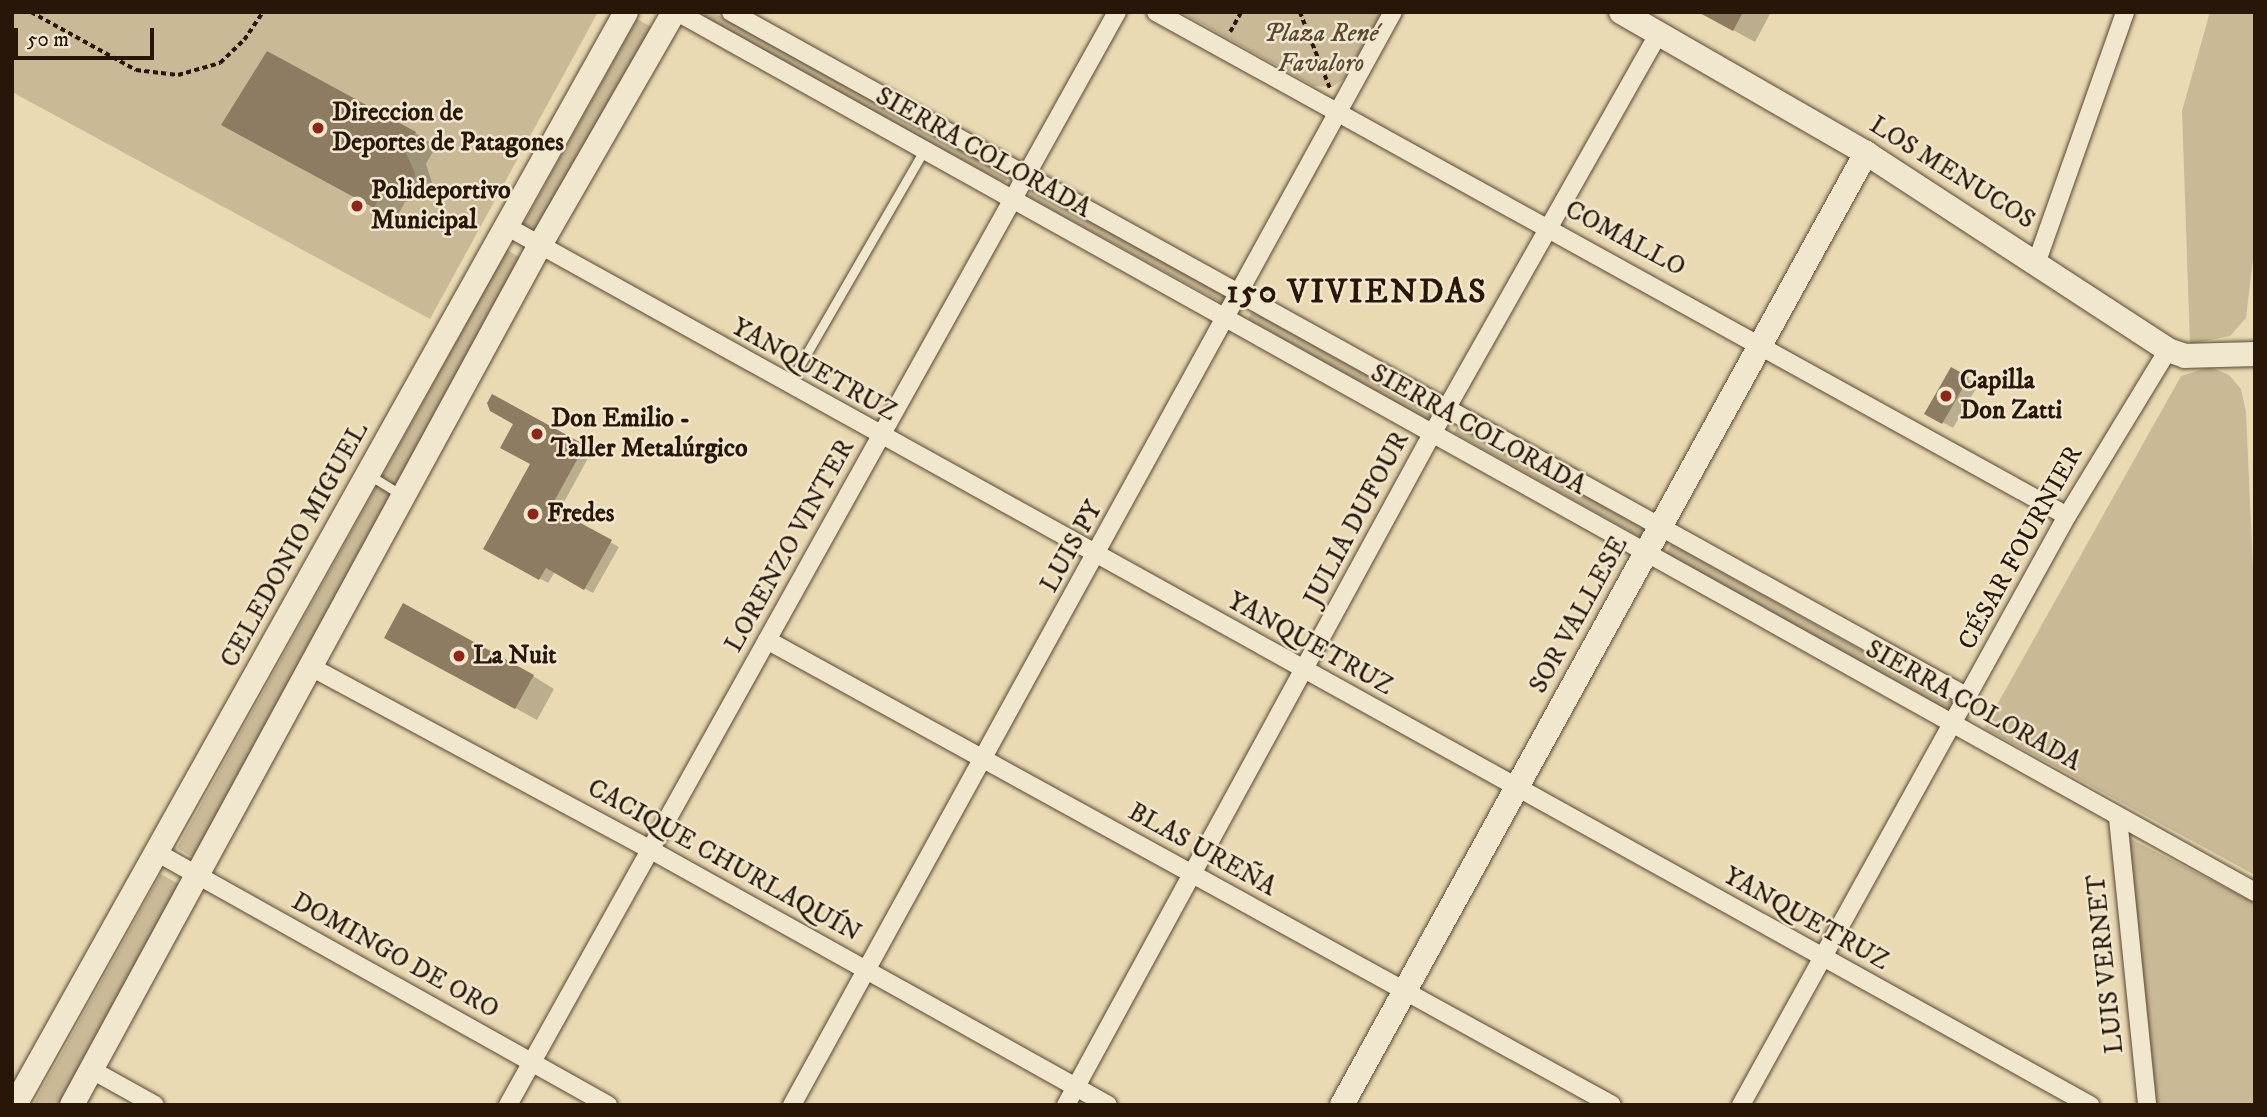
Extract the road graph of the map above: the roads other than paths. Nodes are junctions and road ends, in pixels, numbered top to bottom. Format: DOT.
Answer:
graph roads {
  1 [pos="626,12"];
  2 [pos="675,12"];
  3 [pos="731,12"];
  4 [pos="1117,12"];
  5 [pos="1156,12"];
  6 [pos="1393,12"];
  7 [pos="1622,12"];
  8 [pos="2124,12"];
  9 [pos="1658,34"];
  10 [pos="1339,112"];
  11 [pos="924,150"];
  12 [pos="1866,153"];
  13 [pos="1027,176"];
  14 [pos="1013,200"];
  15 [pos="506,226"];
  16 [pos="1548,228"];
  17 [pos="540,245"];
  18 [pos="2037,261"];
  19 [pos="1239,294"];
  20 [pos="1225,318"];
  21 [pos="1763,344"];
  22 [pos="2168,350"];
  23 [pos="2255,354"];
  24 [pos="789,386"];
  25 [pos="1446,408"];
  26 [pos="1432,434"];
  27 [pos="879,437"];
  28 [pos="369,474"];
  29 [pos="405,496"];
  30 [pos="2067,516"];
  31 [pos="1661,528"];
  32 [pos="1647,554"];
  33 [pos="1097,557"];
  34 [pos="768,640"];
  35 [pos="313,668"];
  36 [pos="1306,672"];
  37 [pos="1968,697"];
  38 [pos="1954,725"];
  39 [pos="984,760"];
  40 [pos="1517,788"];
  41 [pos="2118,818"];
  42 [pos="653,851"];
  43 [pos="156,852"];
  44 [pos="1193,875"];
  45 [pos="200,877"];
  46 [pos="2255,892"];
  47 [pos="1824,960"];
  48 [pos="867,971"];
  49 [pos="1404,991"];
  50 [pos="531,1062"];
  51 [pos="92,1070"];
  52 [pos="1076,1087"];
  53 [pos="15,1105"];
  54 [pos="72,1105"];
  55 [pos="155,1105"];
  56 [pos="508,1105"];
  57 [pos="608,1105"];
  58 [pos="792,1105"];
  59 [pos="1066,1105"];
  60 [pos="1108,1105"];
  61 [pos="1342,1105"];
  62 [pos="1612,1105"];
  63 [pos="1741,1105"];
  64 [pos="2091,1105"];
  65 [pos="2147,1105"];
  1 -- 15 [label="street, CELEDONIO MIGUEL"];
  2 -- 11 [label="street, SIERRA COLORADA"];
  2 -- 17 [label="street"];
  3 -- 13 [label="street, SIERRA COLORADA"];
  4 -- 13 [label="street, LORENZO VINTER"];
  5 -- 10 [label="street, COMALLO"];
  6 -- 10 [label="street, LUIS PY"];
  7 -- 9 [label="street, LOS MENUCOS"];
  8 -- 18 [label="street"];
  9 -- 12 [label="street, LOS MENUCOS"];
  9 -- 16 [label="street, JULIA DUFOUR"];
  10 -- 16 [label="street, COMALLO"];
  10 -- 19 [label="street, LUIS PY"];
  11 -- 14 [label="street, SIERRA COLORADA"];
  11 -- 24 [label="lane"];
  12 -- 18 [label="street, LOS MENUCOS"];
  12 -- 21 [label="street, SOR VALLESE"];
  13 -- 14 [label="street, LORENZO VINTER"];
  13 -- 19 [label="street, SIERRA COLORADA"];
  14 -- 20 [label="street, SIERRA COLORADA"];
  14 -- 27 [label="street, LORENZO VINTER"];
  15 -- 17 [label="street, YANQUETRUZ"];
  15 -- 28 [label="street, CELEDONIO MIGUEL"];
  16 -- 21 [label="street, COMALLO"];
  16 -- 25 [label="street, JULIA DUFOUR"];
  17 -- 24 [label="street, YANQUETRUZ"];
  17 -- 29 [label="street"];
  18 -- 22 [label="street, LOS MENUCOS"];
  19 -- 20 [label="street, LUIS PY"];
  19 -- 25 [label="street, SIERRA COLORADA"];
  20 -- 26 [label="street, SIERRA COLORADA"];
  20 -- 33 [label="street, LUIS PY"];
  21 -- 30 [label="street, COMALLO"];
  21 -- 31 [label="street, SOR VALLESE"];
  22 -- 23 [label="street, LOS MENUCOS"];
  22 -- 30 [label="street, CÉSAR FOURNIER"];
  24 -- 27 [label="street, YANQUETRUZ"];
  25 -- 26 [label="street, JULIA DUFOUR"];
  25 -- 31 [label="street, SIERRA COLORADA"];
  26 -- 32 [label="street, SIERRA COLORADA"];
  26 -- 36 [label="street, JULIA DUFOUR"];
  27 -- 33 [label="street, YANQUETRUZ"];
  27 -- 34 [label="street, LORENZO VINTER"];
  28 -- 29 [label="lane"];
  28 -- 43 [label="street, CELEDONIO MIGUEL"];
  29 -- 35 [label="street"];
  30 -- 37 [label="street, CÉSAR FOURNIER"];
  31 -- 32 [label="street, SOR VALLESE"];
  31 -- 37 [label="street, SIERRA COLORADA"];
  32 -- 38 [label="street, SIERRA COLORADA"];
  32 -- 40 [label="street, SOR VALLESE"];
  33 -- 36 [label="street, YANQUETRUZ"];
  33 -- 39 [label="street, LUIS PY"];
  34 -- 39 [label="street, BLAS UREÑA"];
  34 -- 42 [label="street, LORENZO VINTER"];
  35 -- 42 [label="street, CACIQUE CHURLAQUÍN"];
  35 -- 45 [label="street"];
  36 -- 40 [label="street, YANQUETRUZ"];
  36 -- 44 [label="street, JULIA DUFOUR"];
  37 -- 38 [label="street, CÉSAR FOURNIER"];
  38 -- 41 [label="street, SIERRA COLORADA"];
  38 -- 47 [label="street, CÉSAR FOURNIER"];
  39 -- 44 [label="street, BLAS UREÑA"];
  39 -- 48 [label="street, LUIS PY"];
  40 -- 47 [label="street, YANQUETRUZ"];
  40 -- 49 [label="street, SOR VALLESE"];
  41 -- 46 [label="street, SIERRA COLORADA"];
  41 -- 65 [label="street, LUIS VERNET"];
  42 -- 48 [label="street, CACIQUE CHURLAQUÍN"];
  42 -- 50 [label="street, LORENZO VINTER"];
  43 -- 45 [label="street, DOMINGO DE ORO"];
  43 -- 53 [label="street, CELEDONIO MIGUEL"];
  44 -- 49 [label="street, BLAS UREÑA"];
  44 -- 52 [label="street, JULIA DUFOUR"];
  45 -- 50 [label="street, DOMINGO DE ORO"];
  45 -- 51 [label="street"];
  47 -- 63 [label="street, CÉSAR FOURNIER"];
  47 -- 64 [label="street, YANQUETRUZ"];
  48 -- 52 [label="street, CACIQUE CHURLAQUÍN"];
  48 -- 58 [label="street, LUIS PY"];
  49 -- 61 [label="street, SOR VALLESE"];
  49 -- 62 [label="street, BLAS UREÑA"];
  50 -- 56 [label="street, LORENZO VINTER"];
  50 -- 57 [label="street, DOMINGO DE ORO"];
  51 -- 54 [label="street"];
  51 -- 55 [label="street"];
  52 -- 59 [label="street, JULIA DUFOUR"];
  52 -- 60 [label="street, CACIQUE CHURLAQUÍN"];
}
